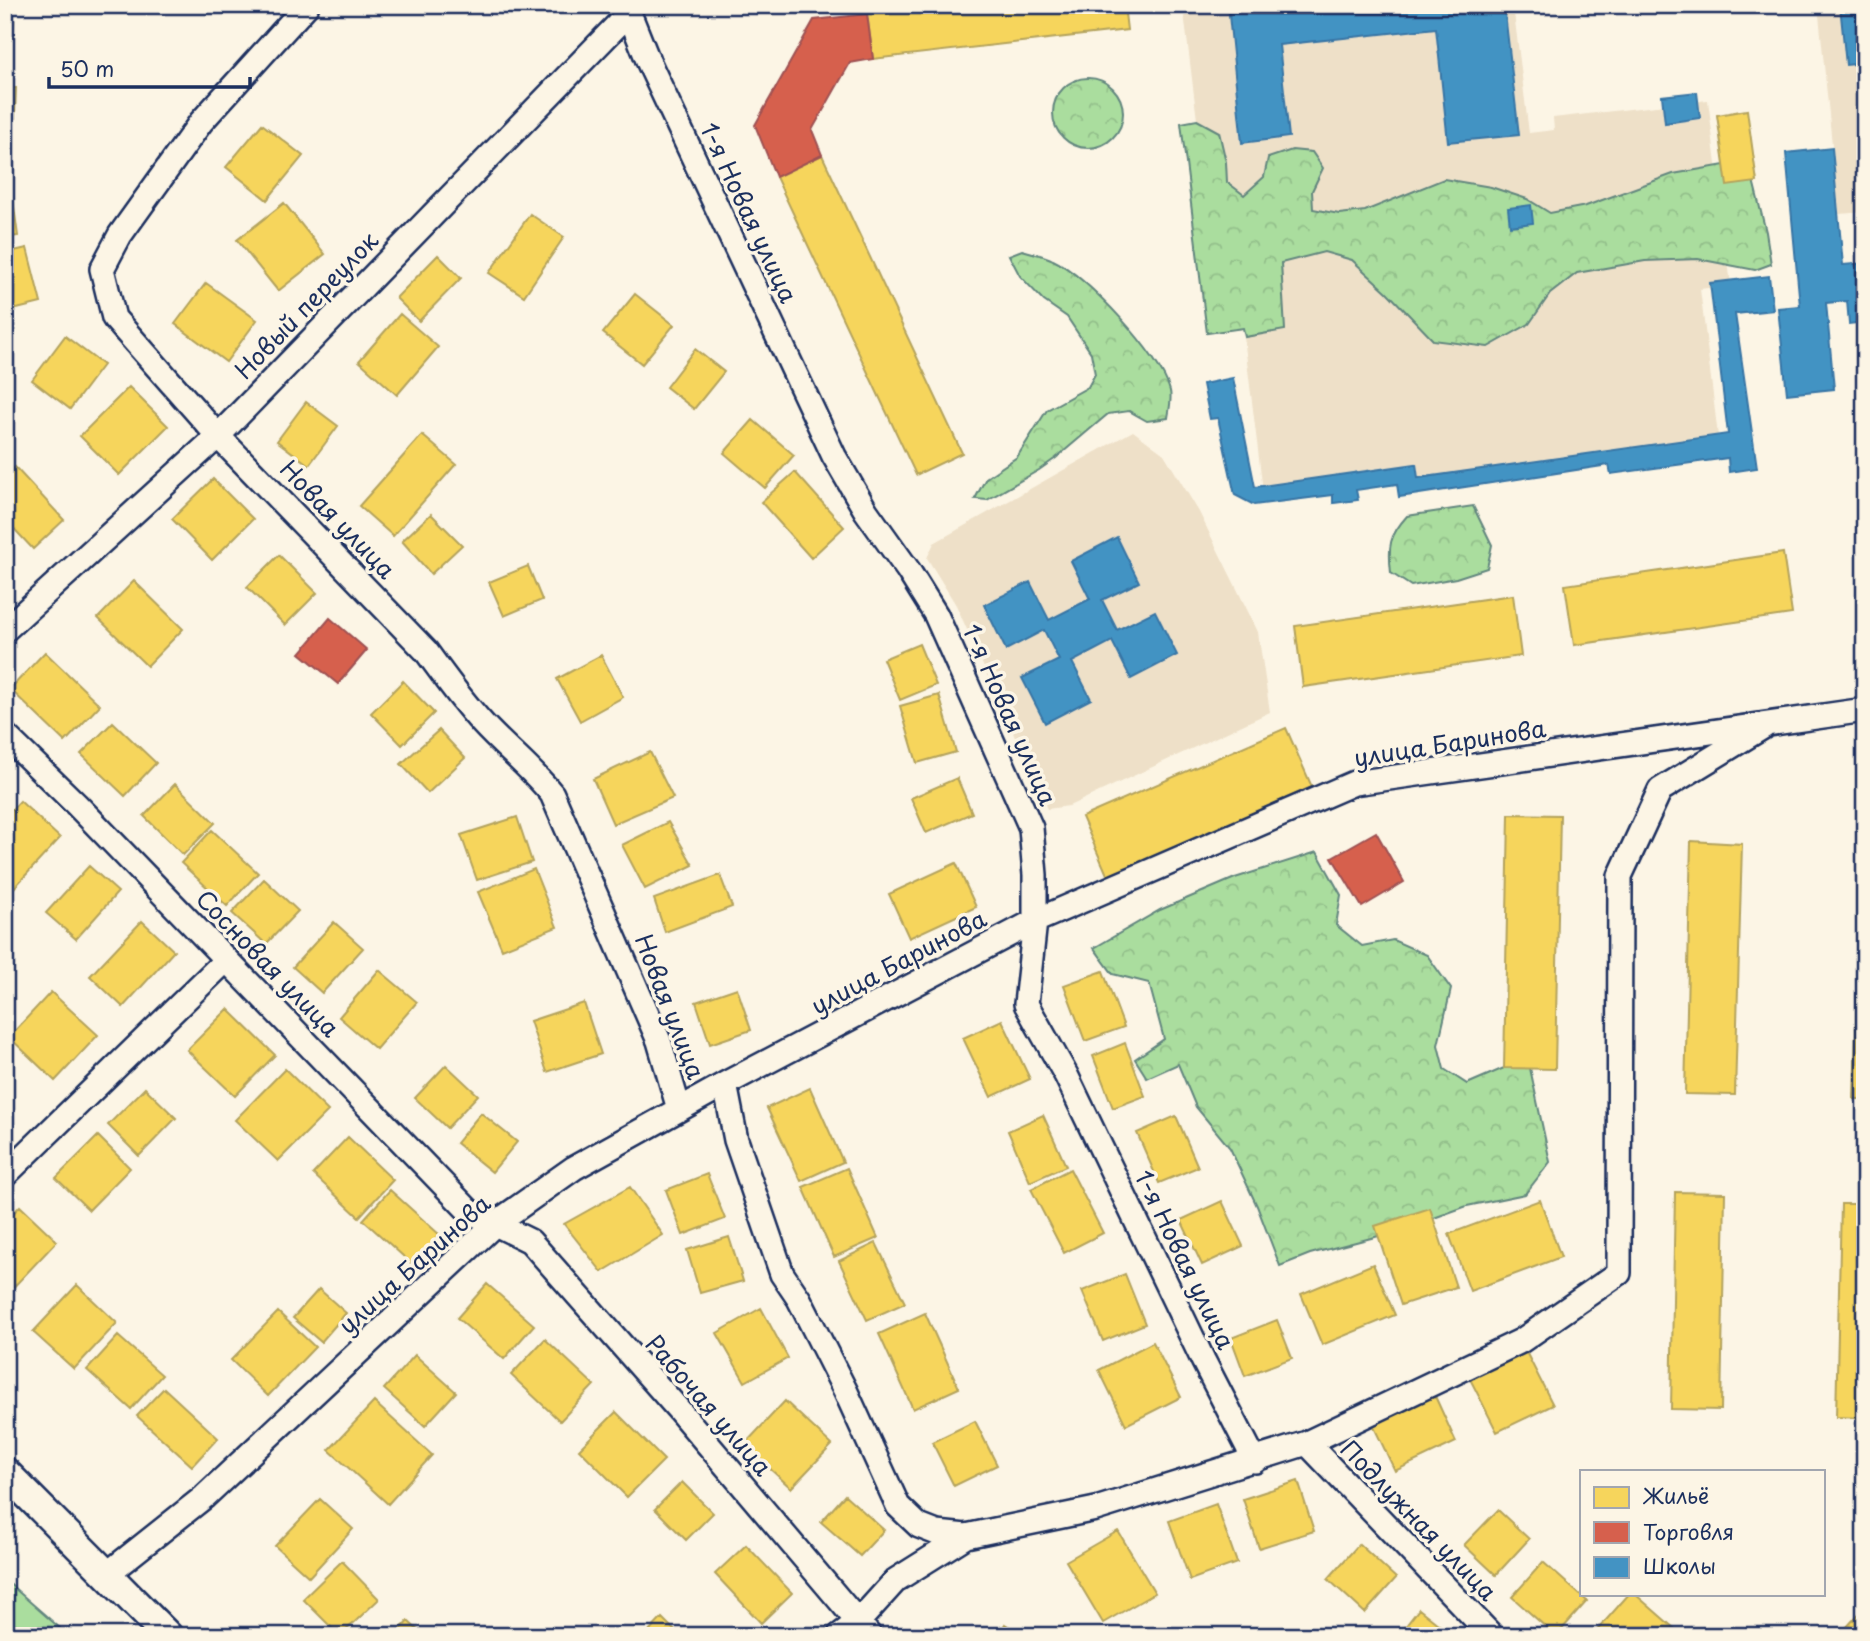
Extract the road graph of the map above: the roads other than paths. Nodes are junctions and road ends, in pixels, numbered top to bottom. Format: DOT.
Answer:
graph roads {
  1 [pos="307,5"];
  2 [pos="630,9"];
  3 [pos="218,436"];
  4 [pos="5,630"];
  5 [pos="1865,710"];
  6 [pos="1772,722"];
  7 [pos="5,735"];
  8 [pos="1035,921"];
  9 [pos="226,960"];
  10 [pos="725,1084"];
  11 [pos="679,1109"];
  12 [pos="5,1175"];
  13 [pos="496,1223"];
  14 [pos="1307,1443"];
  15 [pos="1255,1461"];
  16 [pos="5,1472"];
  17 [pos="966,1536"];
  18 [pos="107,1574"];
  19 [pos="854,1630"];
  20 [pos="168,1636"];
  21 [pos="1492,1636"];
  1 -- 3 [label="street, Новая улица"];
  2 -- 3 [label="street, Новый переулок"];
  2 -- 8 [label="street, 1-я Новая улица"];
  3 -- 4 [label="street, Новый переулок"];
  3 -- 11 [label="street, Новая улица"];
  5 -- 6 [label="street, улица Баринова"];
  6 -- 8 [label="street, улица Баринова"];
  6 -- 14 [label="street"];
  7 -- 9 [label="street, Сосновая улица"];
  8 -- 10 [label="street, улица Баринова"];
  8 -- 15 [label="street, 1-я Новая улица"];
  9 -- 12 [label="street"];
  9 -- 13 [label="street, Сосновая улица"];
  10 -- 11 [label="street, улица Баринова"];
  10 -- 17 [label="street, Новая улица"];
  11 -- 13 [label="street, улица Баринова"];
  13 -- 18 [label="street, улица Баринова"];
  13 -- 19 [label="street, Рабочая улица"];
  14 -- 15 [label="street"];
  14 -- 21 [label="street, Подлужная улица"];
  15 -- 17 [label="street"];
  16 -- 18 [label="street"];
  17 -- 19 [label="street"];
  18 -- 20 [label="street"];
}
